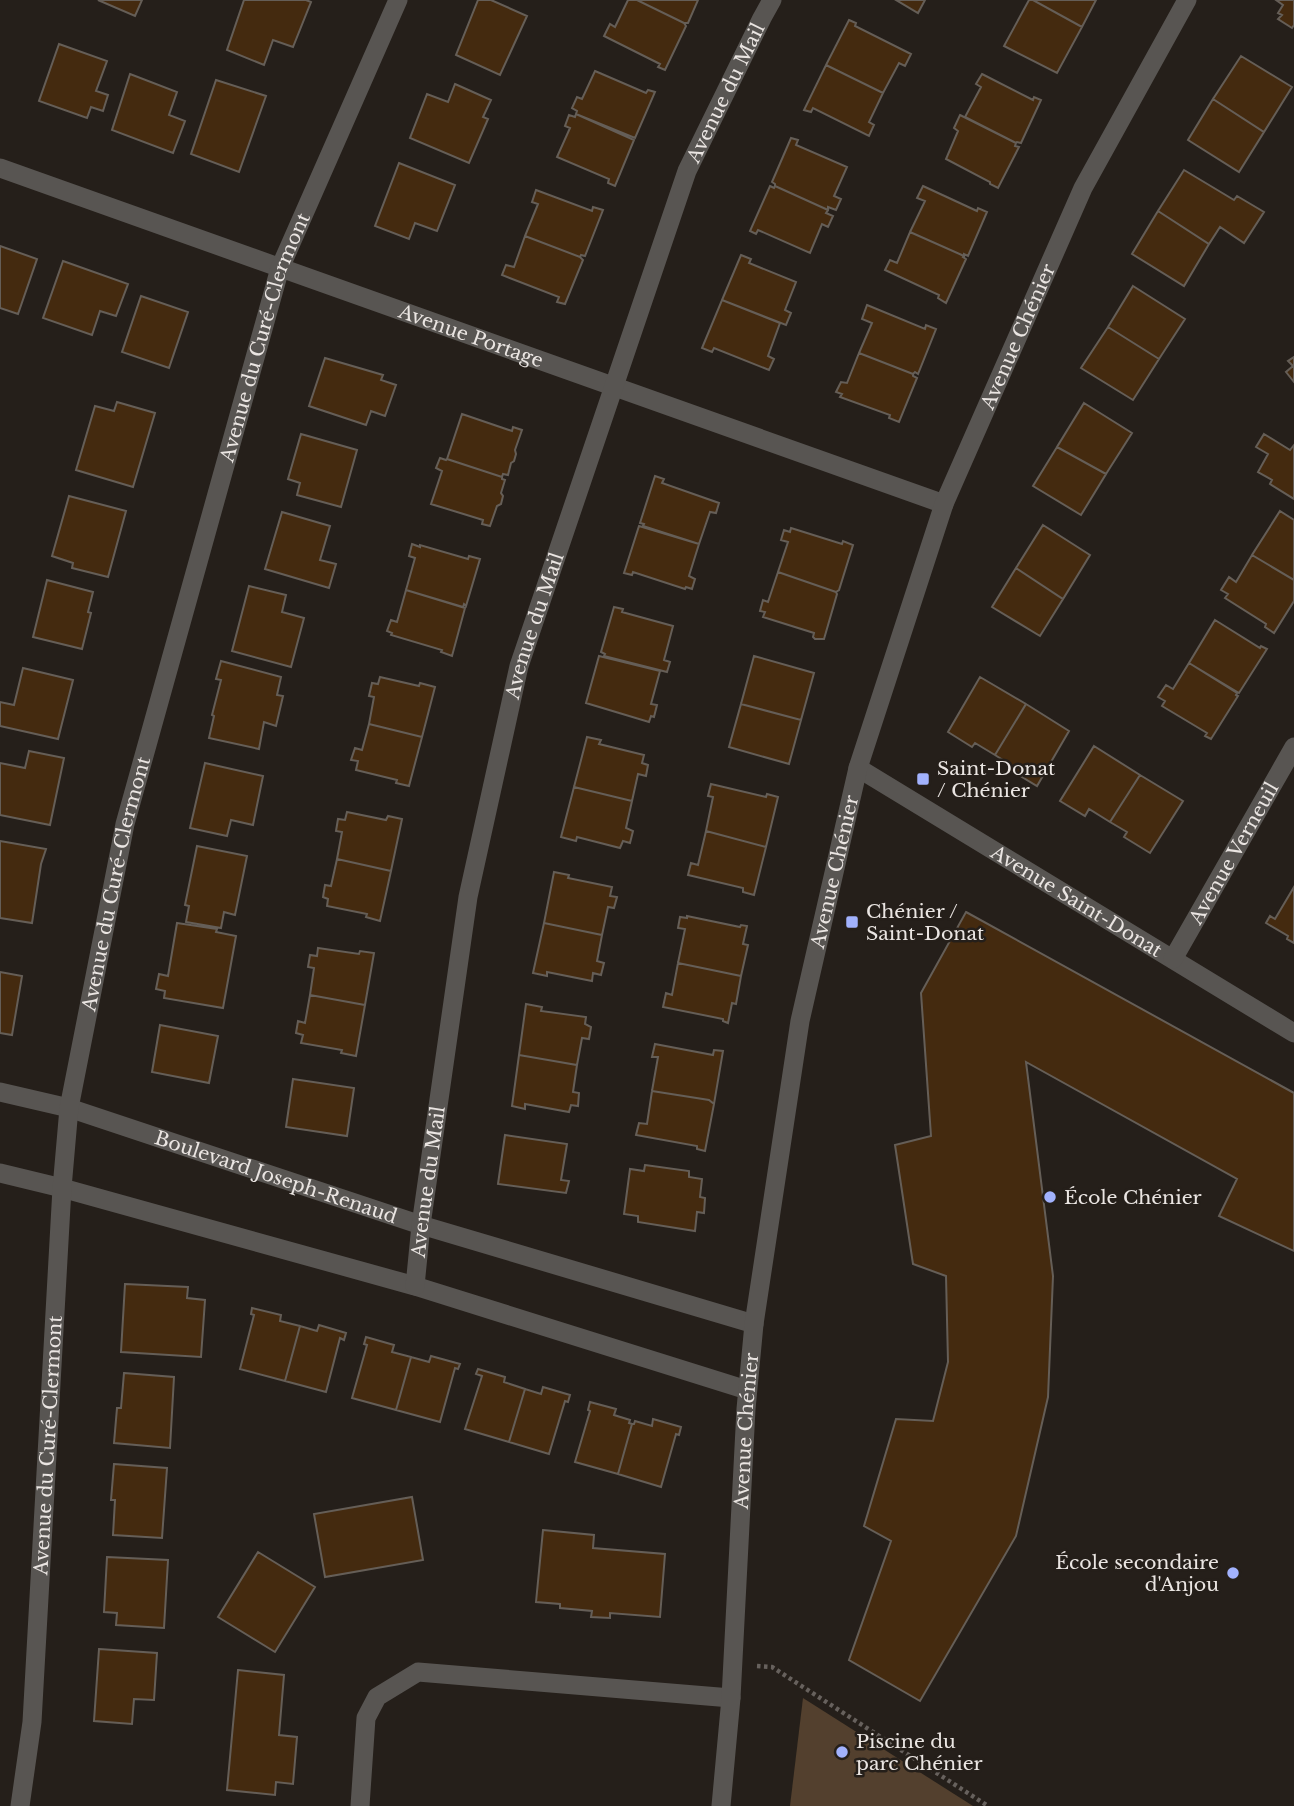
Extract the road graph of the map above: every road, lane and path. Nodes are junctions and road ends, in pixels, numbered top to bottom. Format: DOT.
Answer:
graph roads {
  1 [pos="398,0"];
  2 [pos="772,0"];
  3 [pos="1187,0"];
  4 [pos="0,168"];
  5 [pos="280,268"];
  6 [pos="613,387"];
  7 [pos="944,504"];
  8 [pos="1294,747"];
  9 [pos="858,768"];
  10 [pos="1173,959"];
  11 [pos="1294,1033"];
  12 [pos="0,1092"];
  13 [pos="69,1108"];
  14 [pos="0,1173"];
  15 [pos="62,1188"];
  16 [pos="421,1225"];
  17 [pos="415,1286"];
  18 [pos="754,1324"];
  19 [pos="747,1390"];
  20 [pos="733,1665"];
  21 [pos="732,1698"];
  22 [pos="20,1806"];
  23 [pos="360,1806"];
  24 [pos="721,1806"];
  25 [pos="988,1806"];
  1 -- 5 [label="street, Avenue du Curé-Clermont"];
  2 -- 6 [label="street, Avenue du Mail"];
  3 -- 7 [label="street, Avenue Chénier"];
  4 -- 5 [label="street, Avenue Portage"];
  5 -- 6 [label="street, Avenue Portage"];
  5 -- 13 [label="street, Avenue du Curé-Clermont"];
  6 -- 7 [label="street, Avenue Portage"];
  6 -- 16 [label="street, Avenue du Mail"];
  7 -- 9 [label="street, Avenue Chénier"];
  8 -- 10 [label="street, Avenue Verneuil"];
  9 -- 10 [label="street, Avenue Saint-Donat"];
  9 -- 18 [label="street, Avenue Chénier"];
  10 -- 11 [label="street, Avenue Saint-Donat"];
  12 -- 13 [label="street, Boulevard Joseph-Renaud"];
  13 -- 15 [label="street, Avenue du Curé-Clermont"];
  13 -- 16 [label="street, Boulevard Joseph-Renaud"];
  14 -- 15 [label="street"];
  15 -- 17 [label="street"];
  15 -- 22 [label="street, Avenue du Curé-Clermont"];
  16 -- 17 [label="street, Avenue du Mail"];
  16 -- 18 [label="street, Boulevard Joseph-Renaud"];
  17 -- 19 [label="street"];
  18 -- 19 [label="street, Avenue Chénier"];
  19 -- 20 [label="street, Avenue Chénier"];
  20 -- 21 [label="street, Avenue Chénier"];
  20 -- 25 [label="path"];
  21 -- 23 [label="street"];
  21 -- 24 [label="street, Avenue Chénier"];
}
